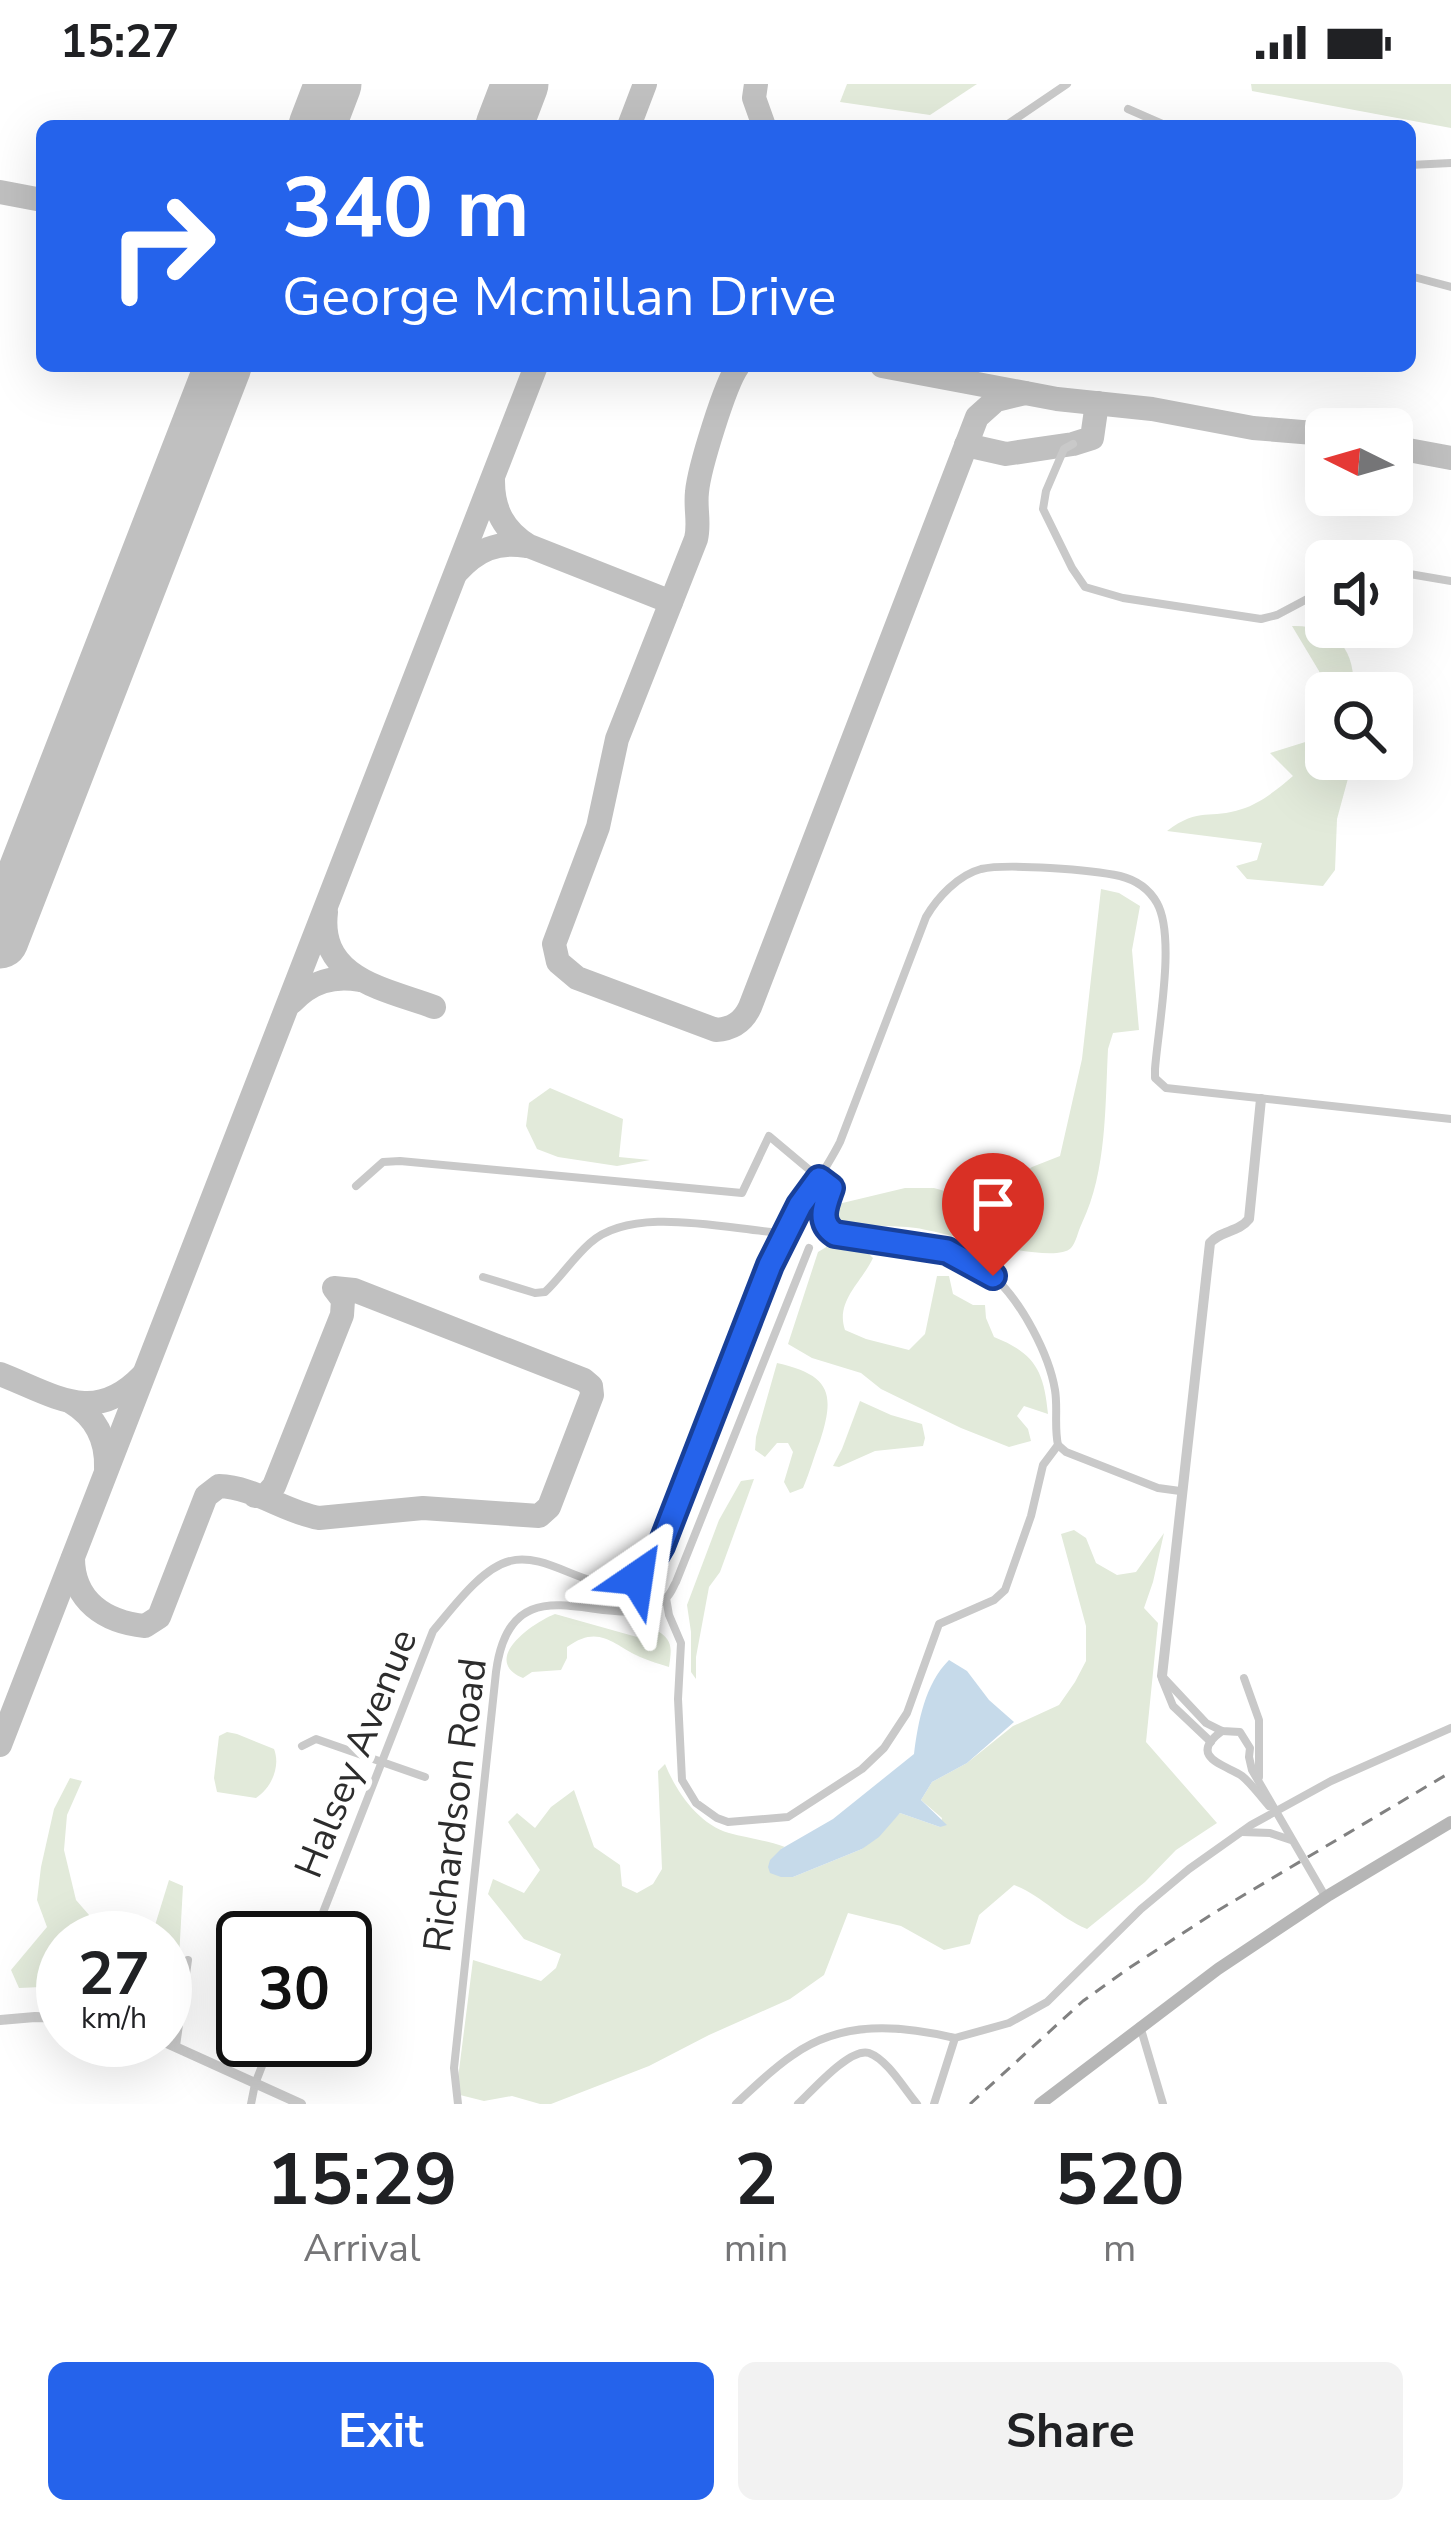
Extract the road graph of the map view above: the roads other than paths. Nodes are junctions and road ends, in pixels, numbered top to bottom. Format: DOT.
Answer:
graph roads {
  1 [pos="1066,84"];
  2 [pos="1128,109"];
  3 [pos="1014,120"];
  4 [pos="1153,120"];
  5 [pos="1451,164"];
  6 [pos="1416,165"];
  7 [pos="1416,277"];
  8 [pos="1451,286"];
  9 [pos="1073,444"];
  10 [pos="1413,575"];
  11 [pos="1451,581"];
  12 [pos="1305,600"];
  13 [pos="1262,1099"];
  14 [pos="1451,1119"];
  15 [pos="819,1179"];
  16 [pos="356,1186"];
  17 [pos="784,1233"];
  18 [pos="809,1248"];
  19 [pos="483,1277"];
  20 [pos="1058,1445"];
  21 [pos="1180,1491"];
  22 [pos="666,1598"];
  23 [pos="1162,1676"];
  24 [pos="1244,1678"];
  25 [pos="1451,1728"];
  26 [pos="1222,1730"];
  27 [pos="1211,1742"];
  28 [pos="302,1746"];
  29 [pos="1249,1757"];
  30 [pos="382,1762"];
  31 [pos="1231,1770"];
  32 [pos="425,1778"];
  33 [pos="1259,1779"];
  34 [pos="1274,1811"];
  35 [pos="1451,1822"];
  36 [pos="1240,1832"];
  37 [pos="1291,1840"];
  38 [pos="1325,1898"];
  39 [pos="324,1911"];
  40 [pos="36,2017"];
  41 [pos="0,2020"];
  42 [pos="1140,2026"];
  43 [pos="955,2038"];
  44 [pos="192,2055"];
  45 [pos="262,2067"];
  46 [pos="255,2084"];
  47 [pos="251,2104"];
  48 [pos="301,2104"];
  49 [pos="458,2104"];
  50 [pos="736,2104"];
  51 [pos="798,2104"];
  52 [pos="916,2104"];
  53 [pos="934,2104"];
  54 [pos="1040,2104"];
  55 [pos="1163,2104"];
  1 -- 3 [label="street"];
  2 -- 4 [label="street"];
  5 -- 6 [label="street"];
  7 -- 8 [label="street"];
  9 -- 12 [label="street"];
  10 -- 11 [label="street"];
  13 -- 14 [label="street, Halsey Avenue"];
  13 -- 15 [label="street, Halsey Avenue"];
  13 -- 21 [label="street"];
  15 -- 16 [label="street"];
  15 -- 17 [label="street, Halsey Avenue"];
  15 -- 20 [label="street"];
  17 -- 19 [label="street"];
  17 -- 30 [label="street, Halsey Avenue"];
  18 -- 22 [label="street"];
  20 -- 21 [label="street"];
  20 -- 22 [label="street"];
  21 -- 23 [label="street"];
  22 -- 49 [label="street, Richardson Road"];
  23 -- 26 [label="street"];
  23 -- 27 [label="street"];
  24 -- 33 [label="street"];
  25 -- 34 [label="street"];
  26 -- 27 [label="street"];
  26 -- 29 [label="street"];
  27 -- 31 [label="street"];
  28 -- 30 [label="street"];
  29 -- 31 [label="street"];
  29 -- 33 [label="street"];
  30 -- 32 [label="street"];
  30 -- 39 [label="street, Halsey Avenue"];
  31 -- 34 [label="street"];
  33 -- 34 [label="street"];
  34 -- 36 [label="street"];
  34 -- 37 [label="street"];
  35 -- 38 [label="main road"];
  36 -- 37 [label="street"];
  36 -- 43 [label="street"];
  37 -- 38 [label="street"];
  38 -- 42 [label="main road"];
  40 -- 41 [label="street"];
  42 -- 54 [label="main road"];
  42 -- 55 [label="street"];
  43 -- 50 [label="street"];
  43 -- 53 [label="street"];
  44 -- 46 [label="street"];
  45 -- 46 [label="street"];
  46 -- 47 [label="street"];
  46 -- 48 [label="street"];
  51 -- 52 [label="street"];
}
